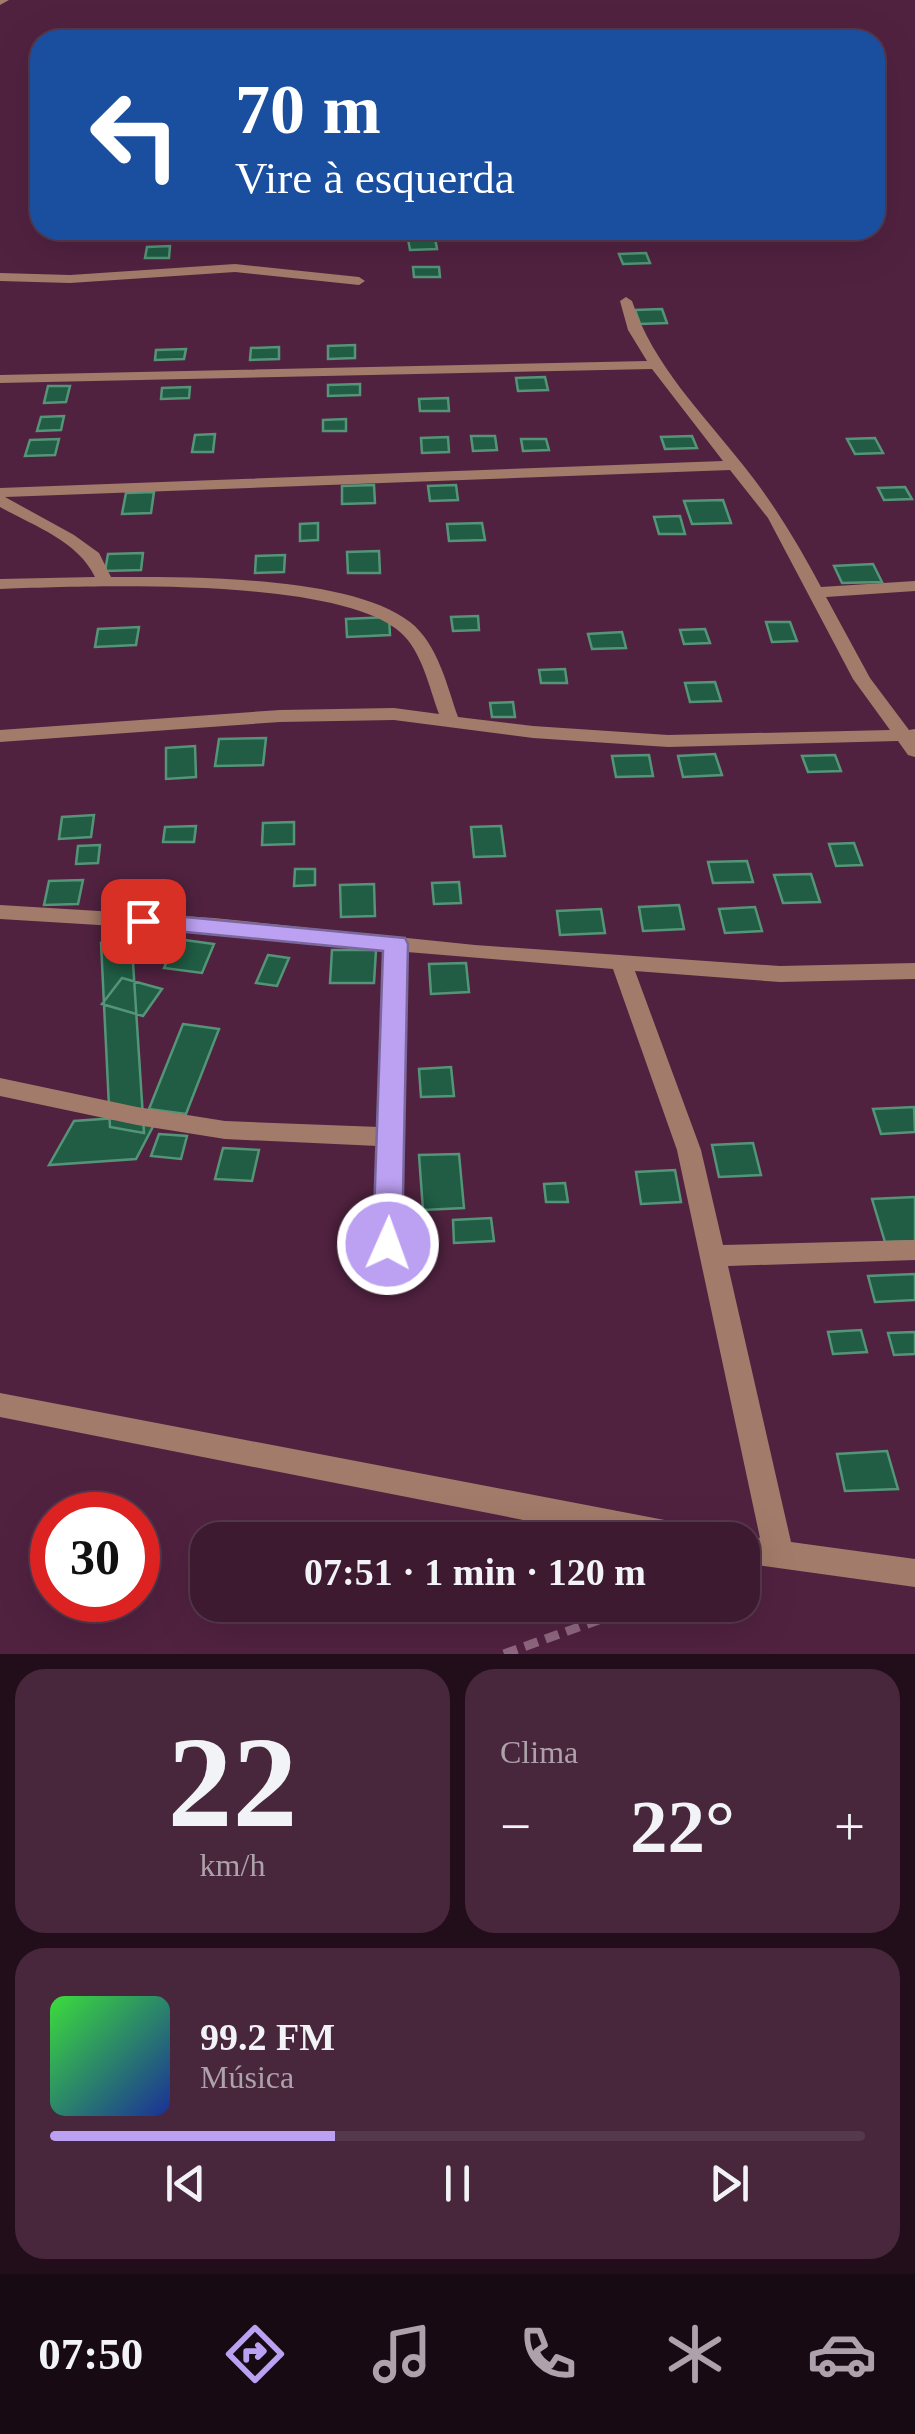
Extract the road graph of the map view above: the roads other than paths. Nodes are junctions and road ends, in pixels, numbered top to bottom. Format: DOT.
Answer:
graph roads {
  1 [pos="0,278"];
  2 [pos="359,280"];
  3 [pos="626,301"];
  4 [pos="656,365"];
  5 [pos="0,380"];
  6 [pos="736,465"];
  7 [pos="0,493"];
  8 [pos="0,501"];
  9 [pos="104,579"];
  10 [pos="0,584"];
  11 [pos="915,586"];
  12 [pos="814,593"];
  13 [pos="450,720"];
  14 [pos="909,734"];
  15 [pos="0,736"];
  16 [pos="915,751"];
  17 [pos="0,912"];
  18 [pos="396,944"];
  19 [pos="622,962"];
  20 [pos="915,971"];
  21 [pos="0,1087"];
  22 [pos="391,1137"];
  23 [pos="388,1244"];
  24 [pos="915,1250"];
  25 [pos="714,1256"];
  26 [pos="0,1404"];
  27 [pos="604,1522"];
  28 [pos="760,1552"];
  29 [pos="778,1556"];
  30 [pos="915,1573"];
  1 -- 2 [label="street"];
  3 -- 4 [label="street"];
  4 -- 5 [label="street"];
  4 -- 6 [label="street"];
  6 -- 7 [label="street"];
  6 -- 12 [label="street"];
  8 -- 9 [label="street"];
  9 -- 10 [label="street"];
  9 -- 13 [label="street"];
  11 -- 12 [label="street"];
  12 -- 14 [label="street"];
  13 -- 14 [label="street"];
  13 -- 15 [label="street"];
  14 -- 16 [label="street"];
  17 -- 18 [label="street"];
  18 -- 19 [label="street"];
  18 -- 22 [label="street"];
  19 -- 20 [label="street"];
  19 -- 25 [label="street"];
  21 -- 22 [label="street"];
  22 -- 23 [label="street"];
  24 -- 25 [label="street"];
  25 -- 29 [label="street"];
  26 -- 27 [label="street"];
  28 -- 29 [label="street"];
  29 -- 30 [label="street"];
}
